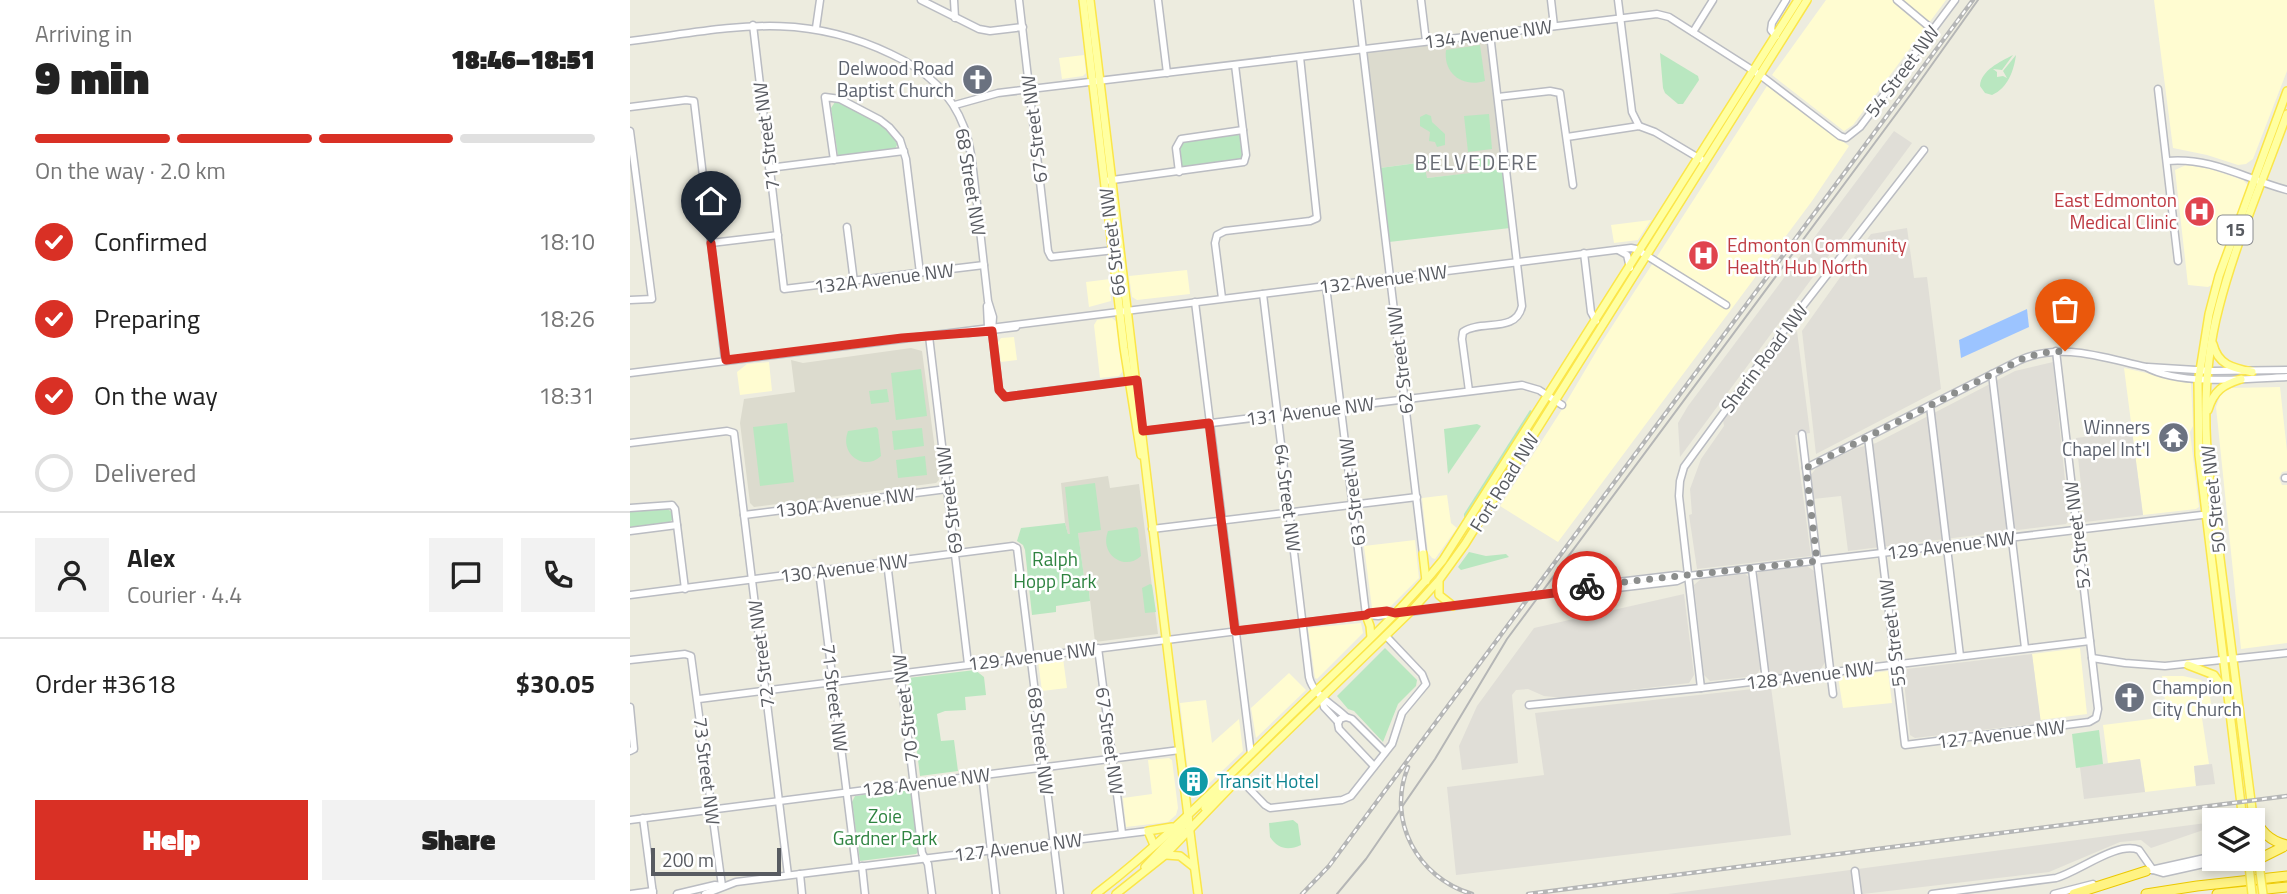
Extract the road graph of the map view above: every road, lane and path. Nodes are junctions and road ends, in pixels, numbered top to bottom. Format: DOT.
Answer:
graph roads {
  1 [pos="820,0"];
  2 [pos="921,0"];
  3 [pos="954,0"];
  4 [pos="1019,0"];
  5 [pos="1083,0"];
  6 [pos="1090,0"];
  7 [pos="1158,0"];
  8 [pos="1357,0"];
  9 [pos="1421,0"];
  10 [pos="1550,0"];
  11 [pos="1618,0"];
  12 [pos="1713,0"];
  13 [pos="1786,0"];
  14 [pos="1798,0"];
  15 [pos="1808,0"];
  16 [pos="1897,0"];
  17 [pos="1955,0"];
  18 [pos="955,18"];
  19 [pos="1620,18"];
  20 [pos="753,25"];
  21 [pos="1554,26"];
  22 [pos="1023,27"];
  23 [pos="817,28"];
  24 [pos="1933,30"];
  25 [pos="1692,32"];
  26 [pos="1490,34"];
  27 [pos="1776,36"];
  28 [pos="630,41"];
  29 [pos="1426,41"];
  30 [pos="1363,49"];
  31 [pos="1300,57"];
  32 [pos="1235,65"];
  33 [pos="1167,73"];
  34 [pos="1757,73"];
  35 [pos="1097,82"];
  36 [pos="1029,89"];
  37 [pos="2158,89"];
  38 [pos="2287,91"];
  39 [pos="1498,97"];
  40 [pos="955,105"];
  41 [pos="630,107"];
  42 [pos="2287,114"];
  43 [pos="1639,126"];
  44 [pos="1243,130"];
  45 [pos="630,131"];
  46 [pos="1567,136"];
  47 [pos="1846,138"];
  48 [pos="1924,150"];
  49 [pos="904,151"];
  50 [pos="834,160"];
  51 [pos="1702,160"];
  52 [pos="2167,161"];
  53 [pos="769,168"];
  54 [pos="1179,172"];
  55 [pos="2259,180"];
  56 [pos="1108,181"];
  57 [pos="1573,185"];
  58 [pos="633,188"];
  59 [pos="2287,190"];
  60 [pos="847,227"];
  61 [pos="778,235"];
  62 [pos="711,243"];
  63 [pos="1116,249"];
  64 [pos="1616,250"];
  65 [pos="1584,253"];
  66 [pos="1644,254"];
  67 [pos="2178,261"];
  68 [pos="1517,262"];
  69 [pos="984,265"];
  70 [pos="1630,268"];
  71 [pos="920,274"];
  72 [pos="1390,278"];
  73 [pos="854,282"];
  74 [pos="1326,286"];
  75 [pos="784,289"];
  76 [pos="1263,293"];
  77 [pos="1222,299"];
  78 [pos="630,300"];
  79 [pos="1195,302"];
  80 [pos="1726,305"];
  81 [pos="1124,310"];
  82 [pos="1596,321"];
  83 [pos="991,328"];
  84 [pos="929,336"];
  85 [pos="2213,339"];
  86 [pos="2056,351"];
  87 [pos="726,360"];
  88 [pos="2146,367"];
  89 [pos="2287,370"];
  90 [pos="2252,372"];
  91 [pos="630,373"];
  92 [pos="1992,374"];
  93 [pos="2202,374"];
  94 [pos="2287,377"];
  95 [pos="2241,379"];
  96 [pos="1133,380"];
  97 [pos="1469,391"];
  98 [pos="1405,399"];
  99 [pos="1555,401"];
  100 [pos="1930,406"];
  101 [pos="1342,407"];
  102 [pos="1277,415"];
  103 [pos="2205,421"];
  104 [pos="1209,423"];
  105 [pos="1139,431"];
  106 [pos="1802,433"];
  107 [pos="1868,438"];
  108 [pos="630,443"];
  109 [pos="1806,468"];
  110 [pos="947,489"];
  111 [pos="1417,497"];
  112 [pos="1353,505"];
  113 [pos="630,508"];
  114 [pos="1290,512"];
  115 [pos="2210,514"];
  116 [pos="744,515"];
  117 [pos="1221,521"];
  118 [pos="677,525"];
  119 [pos="1152,529"];
  120 [pos="2077,530"];
  121 [pos="630,531"];
  122 [pos="2012,538"];
  123 [pos="1947,545"];
  124 [pos="1017,548"];
  125 [pos="955,553"];
  126 [pos="1882,553"];
  127 [pos="1423,554"];
  128 [pos="1443,560"];
  129 [pos="1817,561"];
  130 [pos="887,562"];
  131 [pos="1752,569"];
  132 [pos="820,571"];
  133 [pos="1688,576"];
  134 [pos="753,579"];
  135 [pos="1439,580"];
  136 [pos="1426,582"];
  137 [pos="685,589"];
  138 [pos="630,596"];
  139 [pos="1453,606"];
  140 [pos="1412,610"];
  141 [pos="1395,613"];
  142 [pos="1366,615"];
  143 [pos="1303,623"];
  144 [pos="1235,631"];
  145 [pos="1386,636"];
  146 [pos="1371,638"];
  147 [pos="1165,640"];
  148 [pos="2090,641"];
  149 [pos="1098,648"];
  150 [pos="2025,648"];
  151 [pos="2287,653"];
  152 [pos="1031,656"];
  153 [pos="1960,656"];
  154 [pos="2092,658"];
  155 [pos="630,660"];
  156 [pos="2228,661"];
  157 [pos="968,664"];
  158 [pos="1896,664"];
  159 [pos="2188,665"];
  160 [pos="900,672"];
  161 [pos="1830,672"];
  162 [pos="1766,680"];
  163 [pos="832,681"];
  164 [pos="1700,688"];
  165 [pos="765,690"];
  166 [pos="1316,691"];
  167 [pos="1833,694"];
  168 [pos="2228,695"];
  169 [pos="1322,698"];
  170 [pos="699,699"];
  171 [pos="1529,705"];
  172 [pos="630,707"];
  173 [pos="1346,716"];
  174 [pos="2096,718"];
  175 [pos="1338,722"];
  176 [pos="1905,745"];
  177 [pos="632,750"];
  178 [pos="1180,750"];
  179 [pos="1385,752"];
  180 [pos="1251,754"];
  181 [pos="1112,758"];
  182 [pos="1374,766"];
  183 [pos="1045,767"];
  184 [pos="1235,770"];
  185 [pos="982,774"];
  186 [pos="1239,778"];
  187 [pos="914,783"];
  188 [pos="847,792"];
  189 [pos="779,801"];
  190 [pos="2244,808"];
  191 [pos="2245,808"];
  192 [pos="712,809"];
  193 [pos="1189,814"];
  194 [pos="643,818"];
  195 [pos="630,820"];
  196 [pos="1175,826"];
  197 [pos="1147,831"];
  198 [pos="1189,832"];
  199 [pos="1122,834"];
  200 [pos="2265,834"];
  201 [pos="1054,842"];
  202 [pos="1154,845"];
  203 [pos="2286,846"];
  204 [pos="991,850"];
  205 [pos="2265,854"];
  206 [pos="1165,855"];
  207 [pos="925,858"];
  208 [pos="2202,859"];
  209 [pos="2202,864"];
  210 [pos="859,867"];
  211 [pos="1194,867"];
  212 [pos="1855,871"];
  213 [pos="2150,871"];
  214 [pos="2253,871"];
  215 [pos="2257,871"];
  216 [pos="800,874"];
  217 [pos="788,876"];
  218 [pos="2287,876"];
  219 [pos="1137,877"];
  220 [pos="722,886"];
  221 [pos="2287,887"];
  222 [pos="653,893"];
  223 [pos="631,894"];
  224 [pos="677,894"];
  225 [pos="705,894"];
  226 [pos="802,894"];
  227 [pos="865,894"];
  228 [pos="932,894"];
  229 [pos="996,894"];
  230 [pos="1060,894"];
  231 [pos="1096,894"];
  232 [pos="1116,894"];
  233 [pos="1198,894"];
  234 [pos="1858,894"];
  235 [pos="1933,894"];
  236 [pos="2054,894"];
  237 [pos="2074,894"];
  238 [pos="2146,894"];
  239 [pos="2217,894"];
  240 [pos="2252,894"];
  241 [pos="2263,894"];
  1 -- 23 [label="street"];
  2 -- 18 [label="street"];
  3 -- 18 [label="street"];
  4 -- 22 [label="street, 67 Street NW"];
  5 -- 35 [label="main road, 66 Street NW"];
  6 -- 35 [label="main road, 66 Street NW"];
  7 -- 33 [label="street"];
  8 -- 30 [label="street, 62 Street NW"];
  9 -- 29 [label="street"];
  10 -- 21 [label="street"];
  11 -- 19 [label="street"];
  12 -- 25 [label="street"];
  13 -- 27 [label="street, Fort Road NW"];
  14 -- 27 [label="main road, Fort Road NW"];
  15 -- 34 [label="main road, Fort Road NW"];
  16 -- 24 [label="street"];
  17 -- 24 [label="street, 54 Street NW"];
  18 -- 22 [label="street"];
  19 -- 21 [label="street, 134 Avenue NW"];
  19 -- 25 [label="street, 134 Avenue NW"];
  19 -- 43 [label="street"];
  20 -- 23 [label="street"];
  20 -- 28 [label="street"];
  20 -- 53 [label="street, 71 Street NW"];
  21 -- 26 [label="street, 134 Avenue NW"];
  22 -- 36 [label="street, 67 Street NW"];
  23 -- 40 [label="street"];
  24 -- 47 [label="street, 54 Street NW"];
  25 -- 34 [label="street, 134 Avenue NW"];
  26 -- 29 [label="street, 134 Avenue NW"];
  26 -- 39 [label="street"];
  27 -- 34 [label="main road, Fort Road NW"];
  29 -- 30 [label="street, 134 Avenue NW"];
  30 -- 31 [label="street, 134 Avenue NW"];
  30 -- 72 [label="street, 62 Street NW"];
  31 -- 32 [label="street, 134 Avenue NW"];
  31 -- 77 [label="street"];
  32 -- 33 [label="street, 134 Avenue NW"];
  32 -- 44 [label="street"];
  33 -- 35 [label="street, 134 Avenue NW"];
  34 -- 47 [label="street, 134 Avenue NW"];
  34 -- 51 [label="main road, Fort Road NW"];
  35 -- 36 [label="street, 134 Avenue NW"];
  35 -- 56 [label="main road, 66 Street NW"];
  36 -- 40 [label="street, 134 Avenue NW"];
  36 -- 63 [label="street, 67 Street NW"];
  37 -- 52 [label="street"];
  38 -- 55 [label="main road, 50 Street NW / 15"];
  39 -- 46 [label="street"];
  39 -- 68 [label="street"];
  40 -- 69 [label="street, 68 Street NW"];
  41 -- 62 [label="street"];
  42 -- 55 [label="main road, 50 Street NW / 15"];
  43 -- 46 [label="street"];
  43 -- 51 [label="street"];
  44 -- 54 [label="street"];
  44 -- 54 [label="street"];
  45 -- 58 [label="street"];
  46 -- 57 [label="street"];
  48 -- 133 [label="street, Sherin Road NW"];
  49 -- 50 [label="street"];
  49 -- 50 [label="street"];
  49 -- 71 [label="street"];
  50 -- 53 [label="street"];
  51 -- 66 [label="main road, Fort Road NW"];
  52 -- 55 [label="street"];
  52 -- 67 [label="street"];
  53 -- 61 [label="street, 71 Street NW"];
  54 -- 56 [label="street"];
  55 -- 59 [label="street"];
  55 -- 85 [label="main road, 50 Street NW / 15"];
  55 -- 93 [label="main road, 50 Street NW / 15"];
  56 -- 63 [label="main road, 66 Street NW"];
  58 -- 78 [label="street"];
  60 -- 73 [label="street"];
  61 -- 62 [label="street"];
  61 -- 75 [label="street, 71 Street NW"];
  62 -- 87 [label="street"];
  63 -- 81 [label="main road, 66 Street NW"];
  64 -- 65 [label="street, 132 Avenue NW"];
  64 -- 66 [label="street, 132 Avenue NW"];
  64 -- 70 [label="street"];
  65 -- 68 [label="street, 132 Avenue NW"];
  65 -- 82 [label="street"];
  66 -- 70 [label="main road, Fort Road NW"];
  66 -- 80 [label="street, 132 Avenue NW"];
  66 -- 99 [label="main road, Fort Road NW"];
  68 -- 72 [label="street, 132 Avenue NW"];
  68 -- 97 [label="street"];
  69 -- 71 [label="street, 132A Avenue NW"];
  69 -- 83 [label="street, 68 Street NW"];
  70 -- 82 [label="main road, Fort Road NW"];
  71 -- 73 [label="street, 132A Avenue NW"];
  72 -- 74 [label="street, 132 Avenue NW"];
  72 -- 98 [label="street, 62 Street NW"];
  73 -- 75 [label="street, 132A Avenue NW"];
  74 -- 76 [label="street, 132 Avenue NW"];
  74 -- 101 [label="street, 63 Street NW"];
  76 -- 77 [label="street, 132 Avenue NW"];
  76 -- 102 [label="street, 64 Street NW"];
  77 -- 79 [label="street, 132 Avenue NW"];
  79 -- 81 [label="street, 132 Avenue NW"];
  79 -- 104 [label="street"];
  81 -- 83 [label="street, 132 Avenue NW"];
  81 -- 96 [label="main road, 66 Street NW"];
  82 -- 99 [label="main road, Fort Road NW"];
  83 -- 84 [label="street, 132 Avenue NW"];
  83 -- 96 [label="street, 68 Street NW"];
  84 -- 87 [label="street, 132 Avenue NW"];
  84 -- 110 [label="street, 69 Street NW"];
  85 -- 90 [label="main road"];
  85 -- 93 [label="main road, 50 Street NW"];
  86 -- 88 [label="street"];
  86 -- 92 [label="street"];
  86 -- 120 [label="street, 52 Street NW"];
  87 -- 91 [label="street, 132 Avenue NW"];
  88 -- 93 [label="street"];
  88 -- 93 [label="street"];
  89 -- 90 [label="street"];
  90 -- 93 [label="street"];
  92 -- 100 [label="street"];
  92 -- 122 [label="street"];
  93 -- 95 [label="street"];
  93 -- 103 [label="main road, 50 Street NW"];
  93 -- 115 [label="main road, 50 Street NW / 15"];
  94 -- 95 [label="street"];
  95 -- 103 [label="main road"];
  96 -- 105 [label="main road, 66 Street NW"];
  97 -- 98 [label="street, 131 Avenue NW"];
  97 -- 99 [label="street, 131 Avenue NW"];
  98 -- 101 [label="street, 131 Avenue NW"];
  98 -- 111 [label="street, 62 Street NW"];
  99 -- 128 [label="main road, Fort Road NW"];
  99 -- 135 [label="main road, Fort Road NW"];
  100 -- 107 [label="street"];
  100 -- 123 [label="street"];
  101 -- 102 [label="street, 131 Avenue NW"];
  101 -- 112 [label="street, 63 Street NW"];
  102 -- 104 [label="street, 131 Avenue NW"];
  102 -- 114 [label="street, 64 Street NW"];
  103 -- 115 [label="main road, 50 Street NW / 15"];
  104 -- 105 [label="street, 131 Avenue NW"];
  104 -- 117 [label="street"];
  105 -- 119 [label="main road, 66 Street NW"];
  106 -- 109 [label="street"];
  107 -- 109 [label="street"];
  107 -- 126 [label="street, 55 Street NW"];
  108 -- 116 [label="street, 72 Street NW"];
  109 -- 129 [label="street"];
  110 -- 116 [label="street, 130A Avenue NW"];
  110 -- 125 [label="street, 69 Street NW"];
  111 -- 112 [label="street"];
  111 -- 127 [label="street, 62 Street NW"];
  112 -- 114 [label="street"];
  112 -- 142 [label="street, 63 Street NW"];
  113 -- 118 [label="street"];
  114 -- 117 [label="street"];
  114 -- 143 [label="street, 64 Street NW"];
  115 -- 120 [label="street, 129 Avenue NW"];
  115 -- 156 [label="main road, 50 Street NW / 15"];
  116 -- 134 [label="street, 72 Street NW"];
  117 -- 119 [label="street"];
  117 -- 144 [label="street"];
  118 -- 121 [label="street"];
  118 -- 137 [label="street"];
  119 -- 147 [label="main road, 66 Street NW"];
  120 -- 122 [label="street, 129 Avenue NW"];
  120 -- 148 [label="street, 52 Street NW"];
  122 -- 123 [label="street, 129 Avenue NW"];
  122 -- 150 [label="street"];
  123 -- 126 [label="street, 129 Avenue NW"];
  123 -- 153 [label="street"];
  124 -- 125 [label="street, 130 Avenue NW"];
  124 -- 152 [label="street, 68 Street NW"];
  125 -- 130 [label="street, 130 Avenue NW"];
  125 -- 157 [label="street, 69 Street NW"];
  126 -- 129 [label="street, 129 Avenue NW"];
  126 -- 158 [label="street, 55 Street NW"];
  127 -- 128 [label="main road"];
  127 -- 136 [label="main road"];
  128 -- 136 [label="main road, Fort Road NW"];
  129 -- 131 [label="street, 129 Avenue NW"];
  129 -- 161 [label="street"];
  130 -- 132 [label="street, 130 Avenue NW"];
  130 -- 160 [label="street, 70 Street NW"];
  131 -- 133 [label="street, 129 Avenue NW"];
  131 -- 162 [label="street"];
  132 -- 134 [label="street, 130 Avenue NW"];
  132 -- 163 [label="street, 71 Street NW"];
  133 -- 139 [label="street, 129 Avenue NW"];
  133 -- 164 [label="street"];
  134 -- 137 [label="street, 130 Avenue NW"];
  134 -- 165 [label="street, 72 Street NW"];
  135 -- 139 [label="main road"];
  135 -- 140 [label="main road, Fort Road NW"];
  136 -- 141 [label="main road, Fort Road NW"];
  137 -- 138 [label="street, 130 Avenue NW"];
  139 -- 140 [label="street, 129 Avenue NW"];
  140 -- 141 [label="street, 129 Avenue NW"];
  140 -- 145 [label="main road, Fort Road NW"];
  141 -- 142 [label="street, 129 Avenue NW"];
  141 -- 146 [label="main road, Fort Road NW"];
  142 -- 143 [label="street, 129 Avenue NW"];
  142 -- 146 [label="main road"];
  143 -- 144 [label="street, 129 Avenue NW"];
  143 -- 166 [label="street, 64 Street NW"];
  144 -- 147 [label="street, 129 Avenue NW"];
  144 -- 180 [label="street"];
  145 -- 169 [label="main road, Fort Road NW"];
  145 -- 179 [label="street"];
  146 -- 166 [label="main road, Fort Road NW"];
  147 -- 149 [label="street, 129 Avenue NW"];
  147 -- 178 [label="main road, 66 Street NW"];
  148 -- 150 [label="street, 128 Avenue NW"];
  148 -- 154 [label="street, 52 Street NW"];
  149 -- 152 [label="street, 129 Avenue NW"];
  149 -- 181 [label="street, 67 Street NW"];
  150 -- 153 [label="street, 128 Avenue NW"];
  151 -- 156 [label="street"];
  152 -- 157 [label="street, 129 Avenue NW"];
  152 -- 183 [label="street, 68 Street NW"];
  153 -- 158 [label="street, 128 Avenue NW"];
  154 -- 159 [label="street"];
  154 -- 174 [label="street, 52 Street NW"];
  155 -- 170 [label="street, 73 Street NW"];
  156 -- 159 [label="street"];
  156 -- 168 [label="main road, 50 Street NW"];
  156 -- 191 [label="main road, 50 Street NW"];
  157 -- 160 [label="street, 129 Avenue NW"];
  158 -- 161 [label="street, 128 Avenue NW"];
  158 -- 176 [label="street, 55 Street NW"];
  159 -- 168 [label="main road"];
  160 -- 163 [label="street, 129 Avenue NW"];
  160 -- 187 [label="street, 70 Street NW"];
  161 -- 162 [label="street, 128 Avenue NW"];
  161 -- 167 [label="street"];
  162 -- 164 [label="street, 128 Avenue NW"];
  163 -- 165 [label="street, 129 Avenue NW"];
  163 -- 188 [label="street, 71 Street NW"];
  164 -- 171 [label="street, 128 Avenue NW"];
  165 -- 170 [label="street, 129 Avenue NW"];
  165 -- 189 [label="street, 72 Street NW"];
  166 -- 169 [label="street, 64 Street NW"];
  166 -- 180 [label="main road, Fort Road NW"];
  168 -- 190 [label="main road, 50 Street NW"];
  169 -- 173 [label="street"];
  169 -- 175 [label="street"];
  169 -- 186 [label="main road, Fort Road NW"];
  170 -- 192 [label="street, 73 Street NW"];
  172 -- 177 [label="street"];
  173 -- 175 [label="street"];
  173 -- 179 [label="street"];
  174 -- 176 [label="street, 127 Avenue NW"];
  175 -- 182 [label="street"];
  178 -- 181 [label="street, 128 Avenue NW"];
  178 -- 193 [label="main road, 66 Street NW"];
  179 -- 182 [label="street"];
  180 -- 184 [label="main road, Fort Road NW"];
  181 -- 183 [label="street, 128 Avenue NW"];
  181 -- 199 [label="street, 67 Street NW"];
  182 -- 186 [label="street"];
  183 -- 185 [label="street, 128 Avenue NW"];
  183 -- 201 [label="street, 68 Street NW"];
  184 -- 193 [label="main road, Fort Road NW"];
  184 -- 198 [label="main road"];
  185 -- 187 [label="street, 128 Avenue NW"];
  185 -- 204 [label="street"];
  186 -- 198 [label="main road, Fort Road NW"];
  187 -- 188 [label="street, 128 Avenue NW"];
  187 -- 207 [label="street, 70 Street NW"];
  188 -- 189 [label="street, 128 Avenue NW"];
  188 -- 210 [label="street, 71 Street NW"];
  189 -- 192 [label="street, 128 Avenue NW"];
  189 -- 217 [label="street, 72 Street NW"];
  192 -- 194 [label="street, 128 Avenue NW"];
  192 -- 220 [label="street, 73 Street NW"];
  193 -- 196 [label="main road, Fort Road NW"];
  193 -- 198 [label="main road, 66 Street NW"];
  193 -- 219 [label="main road"];
  194 -- 195 [label="street, 128 Avenue NW"];
  194 -- 222 [label="street"];
  196 -- 197 [label="main road"];
  196 -- 202 [label="main road, Fort Road NW"];
  197 -- 199 [label="street, 127 Avenue NW"];
  197 -- 202 [label="main road"];
  198 -- 206 [label="main road, Fort Road NW"];
  198 -- 211 [label="main road, 66 Street NW"];
  199 -- 201 [label="street, 127 Avenue NW"];
  200 -- 203 [label="highway"];
  201 -- 204 [label="street, 127 Avenue NW"];
  201 -- 230 [label="street, 68 Street NW"];
  202 -- 231 [label="main road, Fort Road NW"];
  203 -- 205 [label="highway"];
  204 -- 207 [label="street, 127 Avenue NW"];
  204 -- 229 [label="street"];
  206 -- 211 [label="main road"];
  206 -- 219 [label="main road, Fort Road NW"];
  207 -- 210 [label="street, 127 Avenue NW"];
  207 -- 228 [label="street, 70 Street NW"];
  208 -- 213 [label="street"];
  209 -- 213 [label="street"];
  210 -- 216 [label="street, 127 Avenue NW"];
  210 -- 227 [label="street, 71 Street NW"];
  211 -- 233 [label="main road, 66 Street NW"];
  212 -- 234 [label="street"];
  213 -- 235 [label="street"];
  213 -- 236 [label="street"];
  213 -- 237 [label="highway"];
  214 -- 240 [label="main road, 50 Street NW, bridge"];
  215 -- 241 [label="main road, 50 Street NW, bridge"];
  216 -- 217 [label="street, 127 Avenue NW"];
  216 -- 226 [label="street"];
  217 -- 220 [label="street, 127 Avenue NW"];
  218 -- 238 [label="highway"];
  219 -- 232 [label="main road, Fort Road NW"];
  220 -- 224 [label="street, 127 Avenue NW"];
  220 -- 225 [label="street, 127 Avenue NW"];
  221 -- 239 [label="highway"];
  222 -- 223 [label="street"];
}
